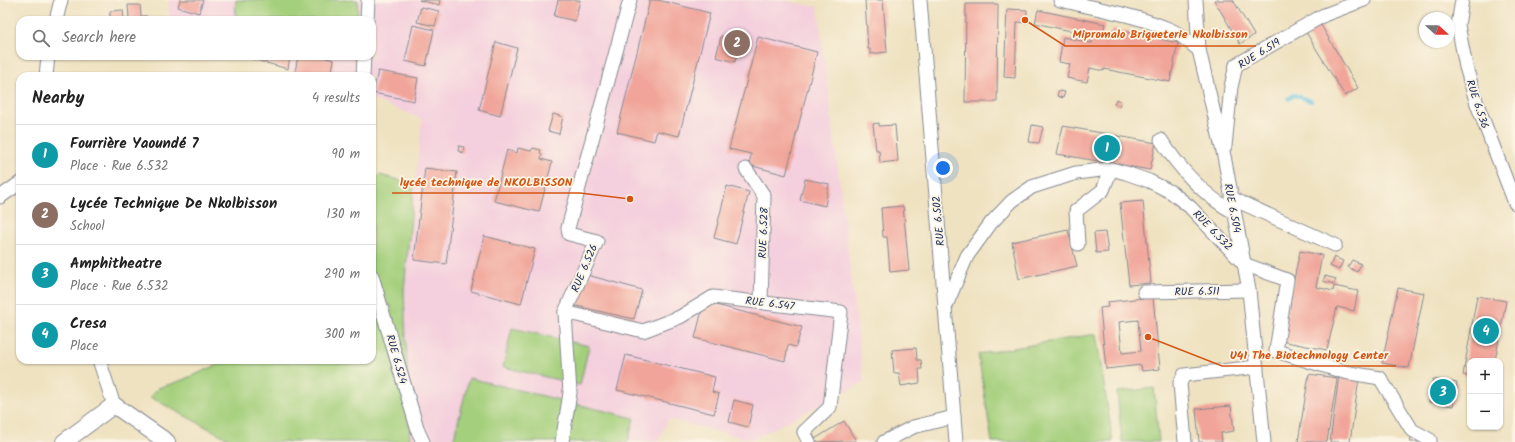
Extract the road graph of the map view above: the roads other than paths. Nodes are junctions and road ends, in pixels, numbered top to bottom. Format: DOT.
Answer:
graph roads {
  1 [pos="61,0"];
  2 [pos="368,0"];
  3 [pos="630,0"];
  4 [pos="920,0"];
  5 [pos="1060,0"];
  6 [pos="1196,0"];
  7 [pos="1364,0"];
  8 [pos="1462,0"];
  9 [pos="57,16"];
  10 [pos="367,16"];
  11 [pos="1199,50"];
  12 [pos="48,60"];
  13 [pos="364,60"];
  14 [pos="46,72"];
  15 [pos="363,72"];
  16 [pos="1161,140"];
  17 [pos="1224,156"];
  18 [pos="746,169"];
  19 [pos="1111,169"];
  20 [pos="16,186"];
  21 [pos="0,197"];
  22 [pos="1231,198"];
  23 [pos="1515,203"];
  24 [pos="1234,212"];
  25 [pos="1078,244"];
  26 [pos="1335,245"];
  27 [pos="1244,264"];
  28 [pos="376,289"];
  29 [pos="1249,290"];
  30 [pos="1144,292"];
  31 [pos="761,302"];
  32 [pos="945,308"];
  33 [pos="565,312"];
  34 [pos="100,364"];
  35 [pos="1257,367"];
  36 [pos="114,406"];
  37 [pos="954,416"];
  38 [pos="64,442"];
  39 [pos="167,442"];
  40 [pos="423,442"];
  41 [pos="562,442"];
  42 [pos="809,442"];
  43 [pos="884,442"];
  44 [pos="956,442"];
  45 [pos="1185,442"];
  46 [pos="1264,442"];
  47 [pos="1430,442"];
  1 -- 9 [label="street"];
  2 -- 10 [label="street"];
  3 -- 33 [label="street, RUE 6.526"];
  4 -- 32 [label="street, RUE 6.502"];
  5 -- 11 [label="street"];
  6 -- 11 [label="street, RUE 6.504"];
  7 -- 17 [label="street, RUE 6.519"];
  8 -- 23 [label="street, RUE 6.536"];
  11 -- 17 [label="street, RUE 6.504"];
  12 -- 14 [label="street"];
  13 -- 15 [label="street"];
  16 -- 24 [label="street"];
  17 -- 22 [label="street, RUE 6.504"];
  18 -- 31 [label="street, RUE 6.528"];
  19 -- 25 [label="street"];
  19 -- 27 [label="street, RUE 6.532"];
  19 -- 32 [label="street, RUE 6.532"];
  20 -- 21 [label="street"];
  22 -- 24 [label="street, RUE 6.504"];
  22 -- 26 [label="street"];
  24 -- 27 [label="street, RUE 6.504"];
  27 -- 29 [label="street, RUE 6.504"];
  27 -- 47 [label="street, RUE 6.532"];
  28 -- 40 [label="street, RUE 6.524"];
  29 -- 30 [label="street, RUE 6.511"];
  29 -- 35 [label="street, RUE 6.504"];
  31 -- 33 [label="street, RUE 6.547"];
  31 -- 42 [label="street, RUE 6.547"];
  32 -- 37 [label="street, RUE 6.502"];
  33 -- 41 [label="street, RUE 6.526"];
  34 -- 36 [label="street"];
  35 -- 45 [label="street"];
  35 -- 46 [label="street, RUE 6.504"];
  36 -- 38 [label="street"];
  36 -- 39 [label="street"];
  37 -- 43 [label="street"];
  37 -- 44 [label="street, RUE 6.502"];
}
